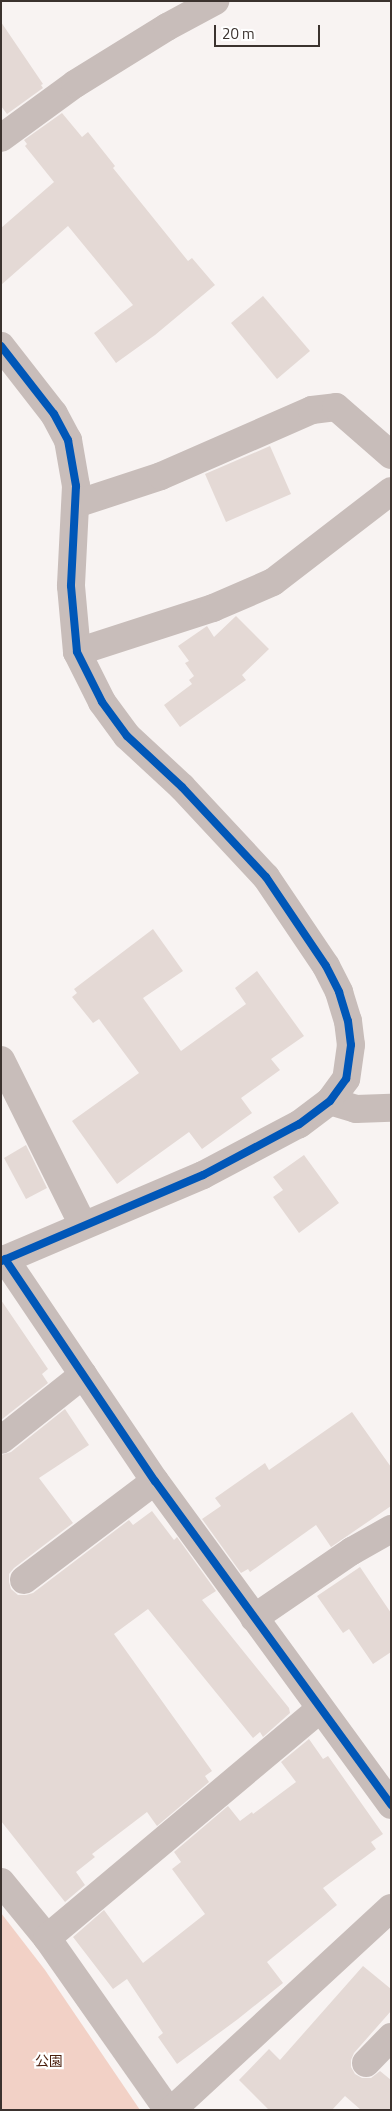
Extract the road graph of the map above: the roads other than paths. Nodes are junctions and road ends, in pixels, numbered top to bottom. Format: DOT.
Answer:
graph roads {
  1 [pos="215,1"];
  2 [pos="1,138"];
  3 [pos="1,346"];
  4 [pos="391,455"];
  5 [pos="391,491"];
  6 [pos="76,504"];
  7 [pos="77,652"];
  8 [pos="1,1060"];
  9 [pos="330,1101"];
  10 [pos="391,1108"];
  11 [pos="83,1225"];
  12 [pos="3,1260"];
  13 [pos="83,1375"];
  14 [pos="1,1440"];
  15 [pos="155,1481"];
  16 [pos="391,1530"];
  17 [pos="24,1580"];
  18 [pos="254,1618"];
  19 [pos="320,1709"];
  20 [pos="391,1805"];
  21 [pos="1,1882"];
  22 [pos="391,1908"];
  23 [pos="47,1938"];
  24 [pos="391,2037"];
  25 [pos="366,2063"];
  26 [pos="170,2110"];
  1 -- 2 [label="street"];
  3 -- 6 [label="street"];
  4 -- 6 [label="street"];
  5 -- 7 [label="street"];
  6 -- 7 [label="street"];
  7 -- 9 [label="street"];
  8 -- 11 [label="street"];
  9 -- 10 [label="street"];
  9 -- 11 [label="street"];
  11 -- 12 [label="street"];
  12 -- 13 [label="street"];
  13 -- 14 [label="street"];
  13 -- 15 [label="street"];
  15 -- 17 [label="street"];
  15 -- 18 [label="street"];
  16 -- 18 [label="street"];
  18 -- 19 [label="street"];
  19 -- 20 [label="street"];
  19 -- 23 [label="street"];
  21 -- 23 [label="street"];
  22 -- 26 [label="street"];
  23 -- 26 [label="street"];
  24 -- 25 [label="street"];
}
